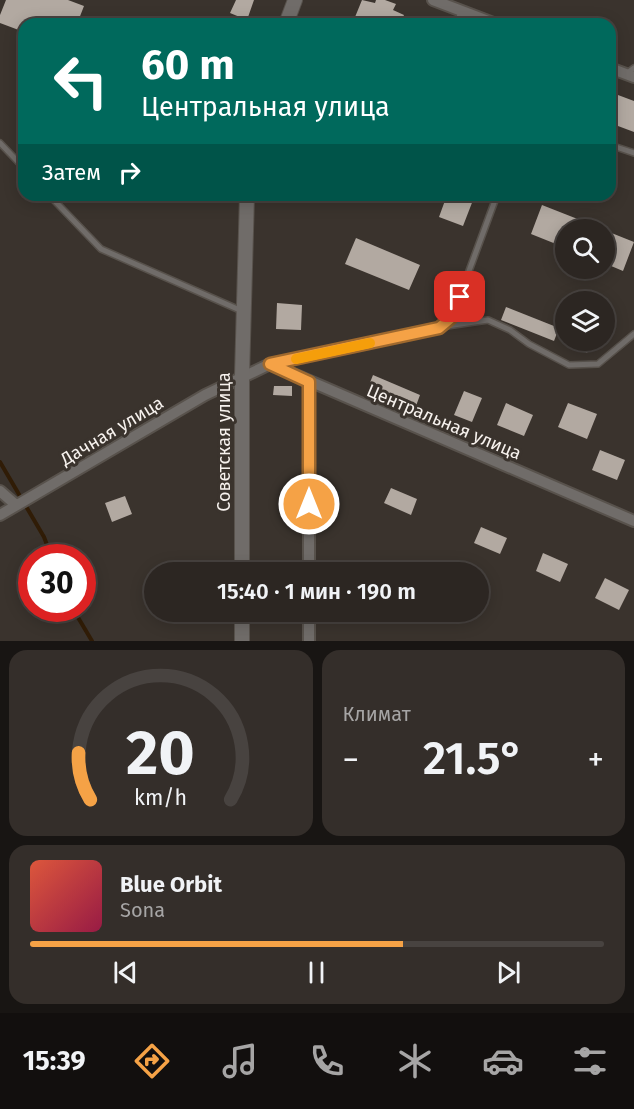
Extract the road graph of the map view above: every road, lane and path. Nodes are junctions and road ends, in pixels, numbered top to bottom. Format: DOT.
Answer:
graph roads {
  1 [pos="295,0"];
  2 [pos="433,0"];
  3 [pos="461,11"];
  4 [pos="288,18"];
  5 [pos="459,18"];
  6 [pos="480,18"];
  7 [pos="616,69"];
  8 [pos="631,73"];
  9 [pos="0,143"];
  10 [pos="616,147"];
  11 [pos="634,153"];
  12 [pos="18,162"];
  13 [pos="55,201"];
  14 [pos="247,201"];
  15 [pos="495,201"];
  16 [pos="244,312"];
  17 [pos="439,328"];
  18 [pos="634,334"];
  19 [pos="270,364"];
  20 [pos="242,376"];
  21 [pos="309,382"];
  22 [pos="1,494"];
  23 [pos="16,505"];
  24 [pos="0,515"];
  25 [pos="634,521"];
  26 [pos="242,562"];
  27 [pos="309,562"];
  28 [pos="242,622"];
  29 [pos="309,622"];
  30 [pos="242,641"];
  31 [pos="309,641"];
  1 -- 4 [label="street"];
  2 -- 3 [label="street"];
  3 -- 5 [label="lane"];
  3 -- 6 [label="street"];
  7 -- 8 [label="street"];
  9 -- 12 [label="lane"];
  10 -- 11 [label="lane"];
  13 -- 16 [label="lane"];
  14 -- 16 [label="street, Советская улица"];
  15 -- 17 [label="lane"];
  16 -- 20 [label="street, Советская улица"];
  17 -- 18 [label="lane"];
  17 -- 19 [label="lane"];
  19 -- 20 [label="street"];
  19 -- 21 [label="street, Центральная улица"];
  20 -- 23 [label="street, Дачная улица"];
  20 -- 26 [label="street, Советская улица"];
  21 -- 25 [label="street, Центральная улица"];
  21 -- 27 [label="street"];
  22 -- 23 [label="street"];
  23 -- 24 [label="street, Дачная улица"];
  28 -- 30 [label="street"];
  29 -- 31 [label="street"];
}
